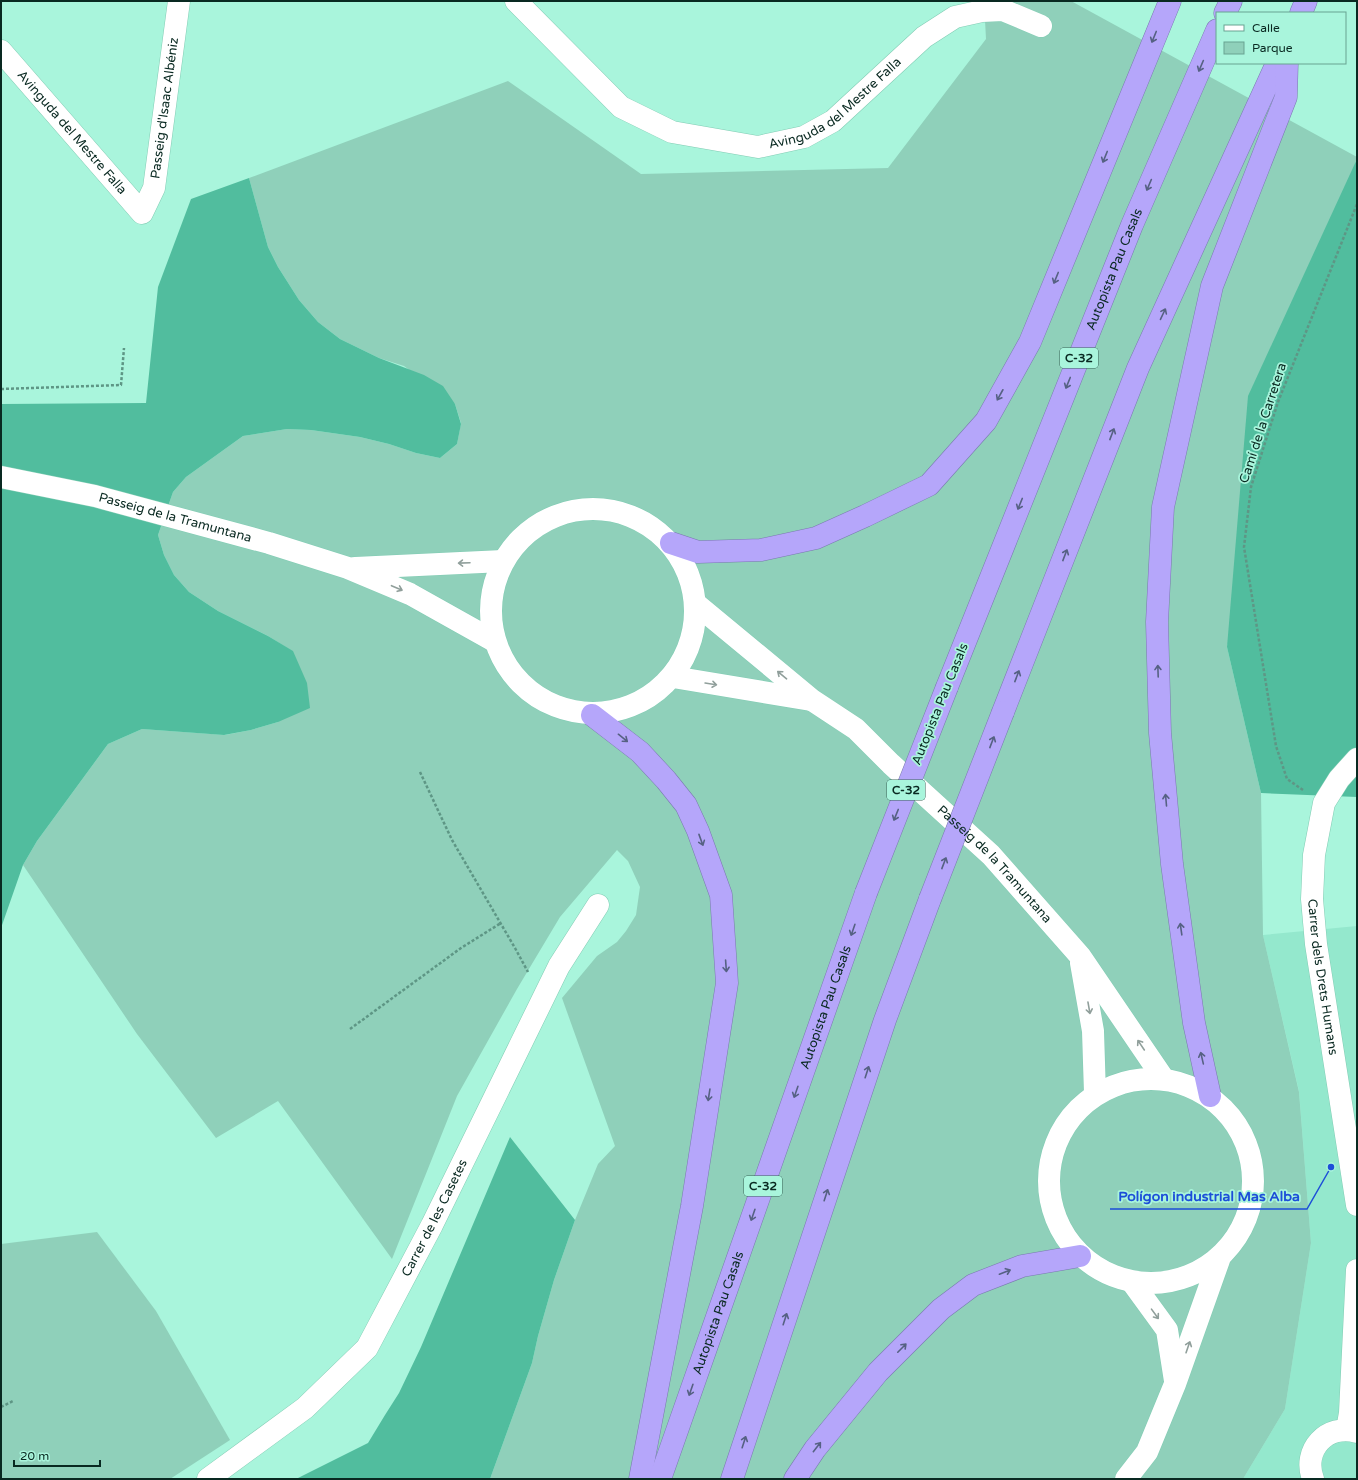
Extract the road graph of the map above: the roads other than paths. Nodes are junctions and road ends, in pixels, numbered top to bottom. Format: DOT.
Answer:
graph roads {
  1 [pos="179,1"];
  2 [pos="516,1"];
  3 [pos="1170,1"];
  4 [pos="1231,1"];
  5 [pos="1306,1"];
  6 [pos="1226,12"];
  7 [pos="1300,12"];
  8 [pos="1041,26"];
  9 [pos="1216,32"];
  10 [pos="1,51"];
  11 [pos="1277,64"];
  12 [pos="1287,64"];
  13 [pos="142,213"];
  14 [pos="1,477"];
  15 [pos="671,543"];
  16 [pos="502,561"];
  17 [pos="348,568"];
  18 [pos="696,604"];
  19 [pos="494,641"];
  20 [pos="673,677"];
  21 [pos="812,700"];
  22 [pos="592,715"];
  23 [pos="1357,759"];
  24 [pos="598,905"];
  25 [pos="1080,956"];
  26 [pos="1163,1078"];
  27 [pos="1095,1094"];
  28 [pos="1210,1096"];
  29 [pos="1357,1205"];
  30 [pos="1080,1256"];
  31 [pos="1218,1260"];
  32 [pos="1357,1270"];
  33 [pos="1132,1282"];
  34 [pos="1175,1384"];
  35 [pos="1352,1431"];
  36 [pos="208,1479"];
  37 [pos="640,1479"];
  38 [pos="660,1479"];
  39 [pos="732,1479"];
  40 [pos="796,1479"];
  41 [pos="1126,1479"];
  42 [pos="1313,1479"];
  1 -- 13 [label="street, Passeig d'Isaac Albéniz"];
  2 -- 8 [label="street, Avinguda del Mestre Falla"];
  3 -- 15 [label="highway, one-way"];
  4 -- 6 [label="highway"];
  5 -- 7 [label="highway"];
  9 -- 38 [label="highway, Autopista Pau Casals / C-32, one-way, bridge"];
  10 -- 13 [label="street, Avinguda del Mestre Falla"];
  39 -- 11 [label="highway, one-way, bridge"];
  28 -- 12 [label="highway, one-way"];
  14 -- 17 [label="street, Passeig de la Tramuntana"];
  15 -- 16 [label="street"];
  15 -- 18 [label="street"];
  16 -- 17 [label="street, Passeig de la Tramuntana, one-way"];
  16 -- 19 [label="street"];
  17 -- 19 [label="street, Passeig de la Tramuntana, one-way"];
  18 -- 20 [label="street"];
  21 -- 18 [label="street, Passeig de la Tramuntana, one-way"];
  19 -- 22 [label="street"];
  20 -- 21 [label="street, Passeig de la Tramuntana, one-way"];
  20 -- 22 [label="street"];
  21 -- 25 [label="street, Passeig de la Tramuntana"];
  22 -- 37 [label="highway, one-way"];
  23 -- 29 [label="street, Carrer dels Drets Humans"];
  24 -- 36 [label="street, Carrer de les Casetes"];
  26 -- 25 [label="street, Passeig de la Tramuntana, one-way"];
  25 -- 27 [label="street, one-way"];
  26 -- 27 [label="street"];
  26 -- 28 [label="street"];
  27 -- 30 [label="street"];
  28 -- 31 [label="street"];
  30 -- 33 [label="street"];
  40 -- 30 [label="highway, one-way"];
  31 -- 33 [label="street"];
  34 -- 31 [label="street, one-way"];
  32 -- 35 [label="street"];
  33 -- 34 [label="street, one-way"];
  34 -- 41 [label="street"];
  35 -- 42 [label="street"];
}
